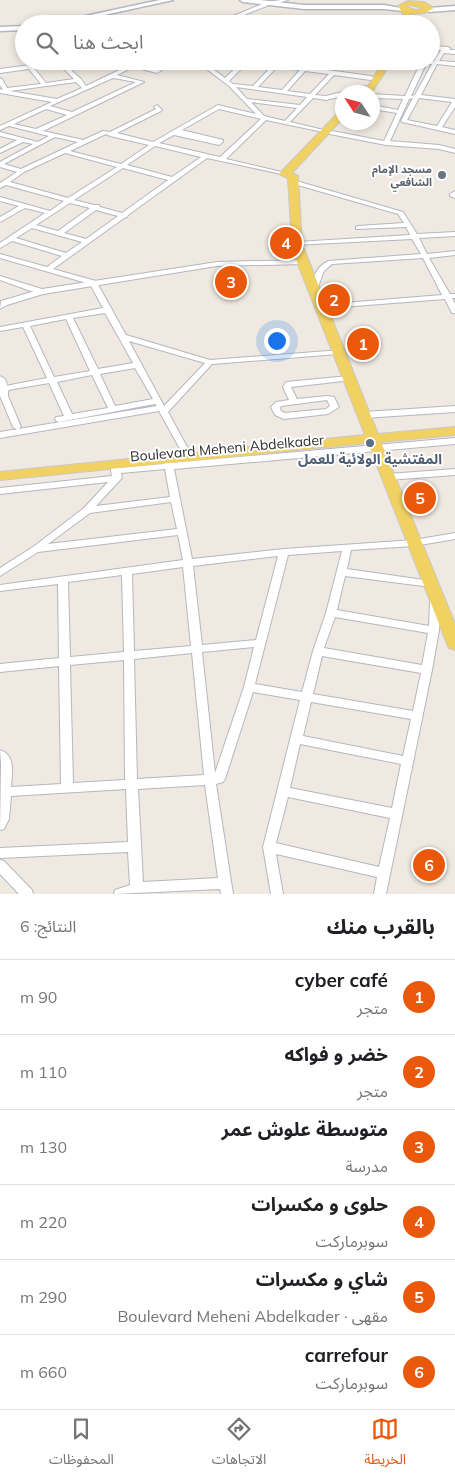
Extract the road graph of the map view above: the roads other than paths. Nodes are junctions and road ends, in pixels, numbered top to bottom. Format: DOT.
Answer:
graph roads {
  1 [pos="163,0"];
  2 [pos="243,0"];
  3 [pos="286,0"];
  4 [pos="416,0"];
  5 [pos="270,3"];
  6 [pos="405,7"];
  7 [pos="428,7"];
  8 [pos="455,8"];
  9 [pos="92,15"];
  10 [pos="239,15"];
  11 [pos="407,15"];
  12 [pos="418,15"];
  13 [pos="15,28"];
  14 [pos="0,29"];
  15 [pos="440,48"];
  16 [pos="455,51"];
  17 [pos="440,54"];
  18 [pos="440,62"];
  19 [pos="455,64"];
  20 [pos="15,69"];
  21 [pos="32,70"];
  22 [pos="68,70"];
  23 [pos="126,70"];
  24 [pos="211,70"];
  25 [pos="236,70"];
  26 [pos="272,70"];
  27 [pos="303,70"];
  28 [pos="311,70"];
  29 [pos="375,70"];
  30 [pos="381,70"];
  31 [pos="420,70"];
  32 [pos="431,70"];
  33 [pos="0,71"];
  34 [pos="333,73"];
  35 [pos="113,76"];
  36 [pos="371,78"];
  37 [pos="0,80"];
  38 [pos="79,80"];
  39 [pos="226,81"];
  40 [pos="45,85"];
  41 [pos="231,85"];
  42 [pos="368,85"];
  43 [pos="370,85"];
  44 [pos="85,88"];
  45 [pos="254,88"];
  46 [pos="6,92"];
  47 [pos="282,92"];
  48 [pos="312,96"];
  49 [pos="335,96"];
  50 [pos="380,96"];
  51 [pos="418,96"];
  52 [pos="0,98"];
  53 [pos="406,98"];
  54 [pos="245,100"];
  55 [pos="57,101"];
  56 [pos="455,102"];
  57 [pos="46,107"];
  58 [pos="157,107"];
  59 [pos="302,107"];
  60 [pos="380,108"];
  61 [pos="399,112"];
  62 [pos="452,113"];
  63 [pos="72,114"];
  64 [pos="264,118"];
  65 [pos="396,119"];
  66 [pos="404,120"];
  67 [pos="286,123"];
  68 [pos="8,124"];
  69 [pos="335,124"];
  70 [pos="335,127"];
  71 [pos="0,128"];
  72 [pos="439,128"];
  73 [pos="37,131"];
  74 [pos="175,132"];
  75 [pos="329,132"];
  76 [pos="455,132"];
  77 [pos="0,134"];
  78 [pos="110,134"];
  79 [pos="55,135"];
  80 [pos="23,139"];
  81 [pos="84,142"];
  82 [pos="386,143"];
  83 [pos="39,144"];
  84 [pos="154,144"];
  85 [pos="0,151"];
  86 [pos="65,151"];
  87 [pos="455,151"];
  88 [pos="16,156"];
  89 [pos="206,156"];
  90 [pos="222,160"];
  91 [pos="0,165"];
  92 [pos="122,166"];
  93 [pos="22,172"];
  94 [pos="290,177"];
  95 [pos="173,179"];
  96 [pos="5,183"];
  97 [pos="0,199"];
  98 [pos="71,199"];
  99 [pos="24,206"];
  100 [pos="98,206"];
  101 [pos="51,213"];
  102 [pos="127,214"];
  103 [pos="0,220"];
  104 [pos="408,225"];
  105 [pos="32,226"];
  106 [pos="358,228"];
  107 [pos="59,234"];
  108 [pos="455,234"];
  109 [pos="414,236"];
  110 [pos="11,239"];
  111 [pos="88,242"];
  112 [pos="297,244"];
  113 [pos="0,246"];
  114 [pos="455,253"];
  115 [pos="0,256"];
  116 [pos="68,256"];
  117 [pos="425,256"];
  118 [pos="303,262"];
  119 [pos="48,270"];
  120 [pos="0,278"];
  121 [pos="93,283"];
  122 [pos="313,290"];
  123 [pos="42,292"];
  124 [pos="451,296"];
  125 [pos="1,303"];
  126 [pos="320,307"];
  127 [pos="107,310"];
  128 [pos="455,311"];
  129 [pos="69,317"];
  130 [pos="26,324"];
  131 [pos="0,329"];
  132 [pos="123,338"];
  133 [pos="338,352"];
  134 [pos="210,362"];
  135 [pos="137,365"];
  136 [pos="97,373"];
  137 [pos="349,378"];
  138 [pos="0,379"];
  139 [pos="54,381"];
  140 [pos="2,395"];
  141 [pos="294,402"];
  142 [pos="161,406"];
  143 [pos="112,408"];
  144 [pos="455,410"];
  145 [pos="69,417"];
  146 [pos="17,427"];
  147 [pos="455,428"];
  148 [pos="0,430"];
  149 [pos="455,432"];
  150 [pos="0,435"];
  151 [pos="373,435"];
  152 [pos="455,441"];
  153 [pos="188,454"];
  154 [pos="168,462"];
  155 [pos="0,469"];
  156 [pos="115,471"];
  157 [pos="455,472"];
  158 [pos="0,476"];
  159 [pos="392,477"];
  160 [pos="0,491"];
  161 [pos="174,499"];
  162 [pos="87,510"];
  163 [pos="181,532"];
  164 [pos="455,536"];
  165 [pos="418,543"];
  166 [pos="36,549"];
  167 [pos="347,549"];
  168 [pos="284,552"];
  169 [pos="188,563"];
  170 [pos="127,570"];
  171 [pos="343,572"];
  172 [pos="0,573"];
  173 [pos="63,581"];
  174 [pos="0,588"];
  175 [pos="433,590"];
  176 [pos="331,613"];
  177 [pos="455,619"];
  178 [pos="434,630"];
  179 [pos="259,644"];
  180 [pos="455,644"];
  181 [pos="196,649"];
  182 [pos="318,651"];
  183 [pos="131,657"];
  184 [pos="66,662"];
  185 [pos="0,668"];
  186 [pos="427,670"];
  187 [pos="249,687"];
  188 [pos="307,696"];
  189 [pos="417,716"];
  190 [pos="296,739"];
  191 [pos="408,761"];
  192 [pos="2,762"];
  193 [pos="210,780"];
  194 [pos="130,784"];
  195 [pos="66,787"];
  196 [pos="283,791"];
  197 [pos="4,792"];
  198 [pos="397,814"];
  199 [pos="1,822"];
  200 [pos="133,847"];
  201 [pos="269,847"];
  202 [pos="0,854"];
  203 [pos="0,865"];
  204 [pos="384,873"];
  205 [pos="137,888"];
  206 [pos="226,888"];
  207 [pos="27,894"];
  208 [pos="120,894"];
  209 [pos="277,894"];
  210 [pos="380,894"];
  1 -- 9 [label="main road"];
  2 -- 5 [label="main road"];
  3 -- 5 [label="street"];
  4 -- 6 [label="main road"];
  5 -- 6 [label="main road"];
  5 -- 10 [label="street"];
  6 -- 7 [label="main road"];
  6 -- 11 [label="main road"];
  7 -- 8 [label="main road"];
  7 -- 12 [label="main road"];
  13 -- 14 [label="main road"];
  15 -- 16 [label="street"];
  16 -- 17 [label="street"];
  18 -- 19 [label="street"];
  20 -- 33 [label="street"];
  21 -- 40 [label="street"];
  22 -- 38 [label="street"];
  23 -- 35 [label="street"];
  24 -- 39 [label="street"];
  25 -- 39 [label="street"];
  26 -- 45 [label="street"];
  27 -- 47 [label="street"];
  28 -- 34 [label="street"];
  29 -- 36 [label="main road"];
  30 -- 43 [label="main road"];
  31 -- 53 [label="street"];
  32 -- 51 [label="street"];
  34 -- 36 [label="street"];
  34 -- 48 [label="street"];
  35 -- 44 [label="street"];
  35 -- 63 [label="street"];
  36 -- 42 [label="main road"];
  37 -- 46 [label="street"];
  38 -- 40 [label="street"];
  38 -- 44 [label="street"];
  39 -- 41 [label="street"];
  40 -- 46 [label="street"];
  41 -- 45 [label="street"];
  41 -- 54 [label="street"];
  44 -- 55 [label="street"];
  45 -- 47 [label="street"];
  46 -- 52 [label="street"];
  46 -- 55 [label="street"];
  47 -- 48 [label="street"];
  48 -- 49 [label="street"];
  48 -- 59 [label="street"];
  50 -- 53 [label="street"];
  51 -- 53 [label="street"];
  51 -- 56 [label="street"];
  51 -- 66 [label="street"];
  53 -- 61 [label="street"];
  54 -- 59 [label="street"];
  54 -- 64 [label="street"];
  55 -- 57 [label="street"];
  56 -- 62 [label="street"];
  57 -- 63 [label="street"];
  57 -- 68 [label="street"];
  58 -- 78 [label="street"];
  59 -- 67 [label="street"];
  60 -- 61 [label="street"];
  61 -- 65 [label="street"];
  62 -- 72 [label="street"];
  63 -- 73 [label="street"];
  64 -- 67 [label="street"];
  64 -- 74 [label="street"];
  64 -- 90 [label="street"];
  65 -- 66 [label="street"];
  65 -- 82 [label="street"];
  66 -- 72 [label="street"];
  67 -- 75 [label="street"];
  68 -- 71 [label="street"];
  68 -- 73 [label="street"];
  69 -- 75 [label="main road"];
  70 -- 75 [label="main road"];
  72 -- 76 [label="street"];
  73 -- 79 [label="street"];
  74 -- 74 [label="street"];
  74 -- 84 [label="street"];
  75 -- 82 [label="street"];
  75 -- 94 [label="main road"];
  77 -- 80 [label="street"];
  78 -- 81 [label="street"];
  78 -- 84 [label="street"];
  79 -- 81 [label="street"];
  79 -- 83 [label="street"];
  80 -- 83 [label="street"];
  80 -- 85 [label="street"];
  81 -- 86 [label="street"];
  82 -- 87 [label="street"];
  83 -- 88 [label="street"];
  84 -- 89 [label="street"];
  84 -- 92 [label="street"];
  85 -- 88 [label="street"];
  86 -- 92 [label="street"];
  86 -- 93 [label="street"];
  88 -- 91 [label="street"];
  89 -- 90 [label="street"];
  89 -- 95 [label="street"];
  90 -- 94 [label="street"];
  91 -- 93 [label="street"];
  92 -- 95 [label="street"];
  92 -- 98 [label="street"];
  93 -- 96 [label="street"];
  94 -- 104 [label="street"];
  94 -- 112 [label="main road"];
  95 -- 102 [label="street"];
  96 -- 98 [label="street"];
  97 -- 99 [label="street"];
  98 -- 100 [label="street"];
  98 -- 101 [label="street"];
  99 -- 101 [label="street"];
  99 -- 103 [label="street"];
  100 -- 102 [label="street"];
  100 -- 107 [label="street"];
  101 -- 105 [label="street"];
  102 -- 111 [label="street"];
  104 -- 106 [label="street"];
  104 -- 109 [label="street"];
  105 -- 107 [label="street"];
  105 -- 110 [label="street"];
  107 -- 111 [label="street"];
  108 -- 109 [label="street"];
  109 -- 112 [label="street"];
  109 -- 117 [label="street"];
  110 -- 113 [label="street"];
  110 -- 116 [label="street"];
  111 -- 116 [label="street"];
  112 -- 118 [label="main road"];
  114 -- 117 [label="street"];
  115 -- 119 [label="street"];
  116 -- 119 [label="street"];
  117 -- 122 [label="street"];
  117 -- 124 [label="street"];
  118 -- 121 [label="street"];
  118 -- 122 [label="main road"];
  119 -- 121 [label="street"];
  120 -- 123 [label="street"];
  121 -- 123 [label="street"];
  121 -- 127 [label="street"];
  122 -- 126 [label="main road"];
  123 -- 125 [label="street"];
  124 -- 126 [label="street"];
  124 -- 128 [label="street"];
  126 -- 133 [label="main road"];
  127 -- 129 [label="street"];
  127 -- 132 [label="street"];
  129 -- 130 [label="street"];
  129 -- 136 [label="street"];
  130 -- 131 [label="street"];
  130 -- 139 [label="street"];
  132 -- 134 [label="street"];
  132 -- 135 [label="street"];
  133 -- 134 [label="street"];
  133 -- 137 [label="main road"];
  134 -- 142 [label="street"];
  135 -- 136 [label="street"];
  135 -- 142 [label="street"];
  136 -- 139 [label="street"];
  136 -- 143 [label="street"];
  137 -- 141 [label="street"];
  137 -- 151 [label="main road"];
  138 -- 140 [label="street"];
  139 -- 140 [label="street"];
  139 -- 145 [label="street"];
  140 -- 146 [label="street"];
  141 -- 141 [label="street"];
  142 -- 143 [label="street"];
  142 -- 150 [label="street"];
  142 -- 153 [label="street"];
  143 -- 145 [label="street"];
  144 -- 151 [label="street"];
  145 -- 146 [label="street"];
  146 -- 148 [label="street"];
  147 -- 151 [label="main road, Boulevard Meheni Abdelkader"];
  149 -- 151 [label="main road, Boulevard Meheni Abdelkader"];
  151 -- 152 [label="street"];
  151 -- 153 [label="main road, Boulevard Meheni Abdelkader"];
  151 -- 154 [label="street"];
  151 -- 159 [label="main road"];
  153 -- 154 [label="main road"];
  153 -- 155 [label="main road, Boulevard Meheni Abdelkader"];
  154 -- 156 [label="main road"];
  154 -- 161 [label="street"];
  156 -- 158 [label="main road"];
  156 -- 160 [label="street"];
  156 -- 162 [label="street"];
  157 -- 159 [label="street"];
  159 -- 165 [label="main road"];
  161 -- 162 [label="street"];
  161 -- 163 [label="street"];
  162 -- 166 [label="street"];
  163 -- 166 [label="street"];
  163 -- 169 [label="street"];
  164 -- 165 [label="street"];
  165 -- 167 [label="street"];
  165 -- 175 [label="main road"];
  165 -- 177 [label="main road"];
  166 -- 172 [label="street"];
  167 -- 168 [label="street"];
  167 -- 171 [label="street"];
  168 -- 169 [label="street"];
  168 -- 179 [label="street"];
  169 -- 170 [label="street"];
  169 -- 181 [label="street"];
  170 -- 173 [label="street"];
  170 -- 183 [label="street"];
  171 -- 175 [label="street"];
  171 -- 176 [label="street"];
  173 -- 174 [label="street"];
  173 -- 184 [label="street"];
  175 -- 178 [label="street"];
  175 -- 180 [label="main road"];
  176 -- 178 [label="street"];
  176 -- 182 [label="street"];
  178 -- 186 [label="street"];
  179 -- 181 [label="street"];
  179 -- 187 [label="street"];
  181 -- 183 [label="street"];
  181 -- 193 [label="street"];
  182 -- 186 [label="street"];
  182 -- 188 [label="street"];
  183 -- 184 [label="street"];
  183 -- 194 [label="street"];
  184 -- 185 [label="street"];
  184 -- 195 [label="street"];
  186 -- 189 [label="street"];
  187 -- 188 [label="street"];
  187 -- 193 [label="street"];
  188 -- 189 [label="street"];
  188 -- 190 [label="street"];
  189 -- 191 [label="street"];
  190 -- 191 [label="street"];
  190 -- 196 [label="street"];
  191 -- 198 [label="street"];
  192 -- 197 [label="street"];
  193 -- 194 [label="street"];
  193 -- 206 [label="street"];
  194 -- 195 [label="street"];
  194 -- 200 [label="street"];
  195 -- 197 [label="street"];
  196 -- 198 [label="street"];
  196 -- 201 [label="street"];
  197 -- 199 [label="street"];
  198 -- 204 [label="street"];
  200 -- 202 [label="street"];
  200 -- 205 [label="street"];
  201 -- 204 [label="street"];
  201 -- 209 [label="street"];
  203 -- 207 [label="street"];
  204 -- 210 [label="street"];
  205 -- 206 [label="street"];
  205 -- 208 [label="street"];
}
